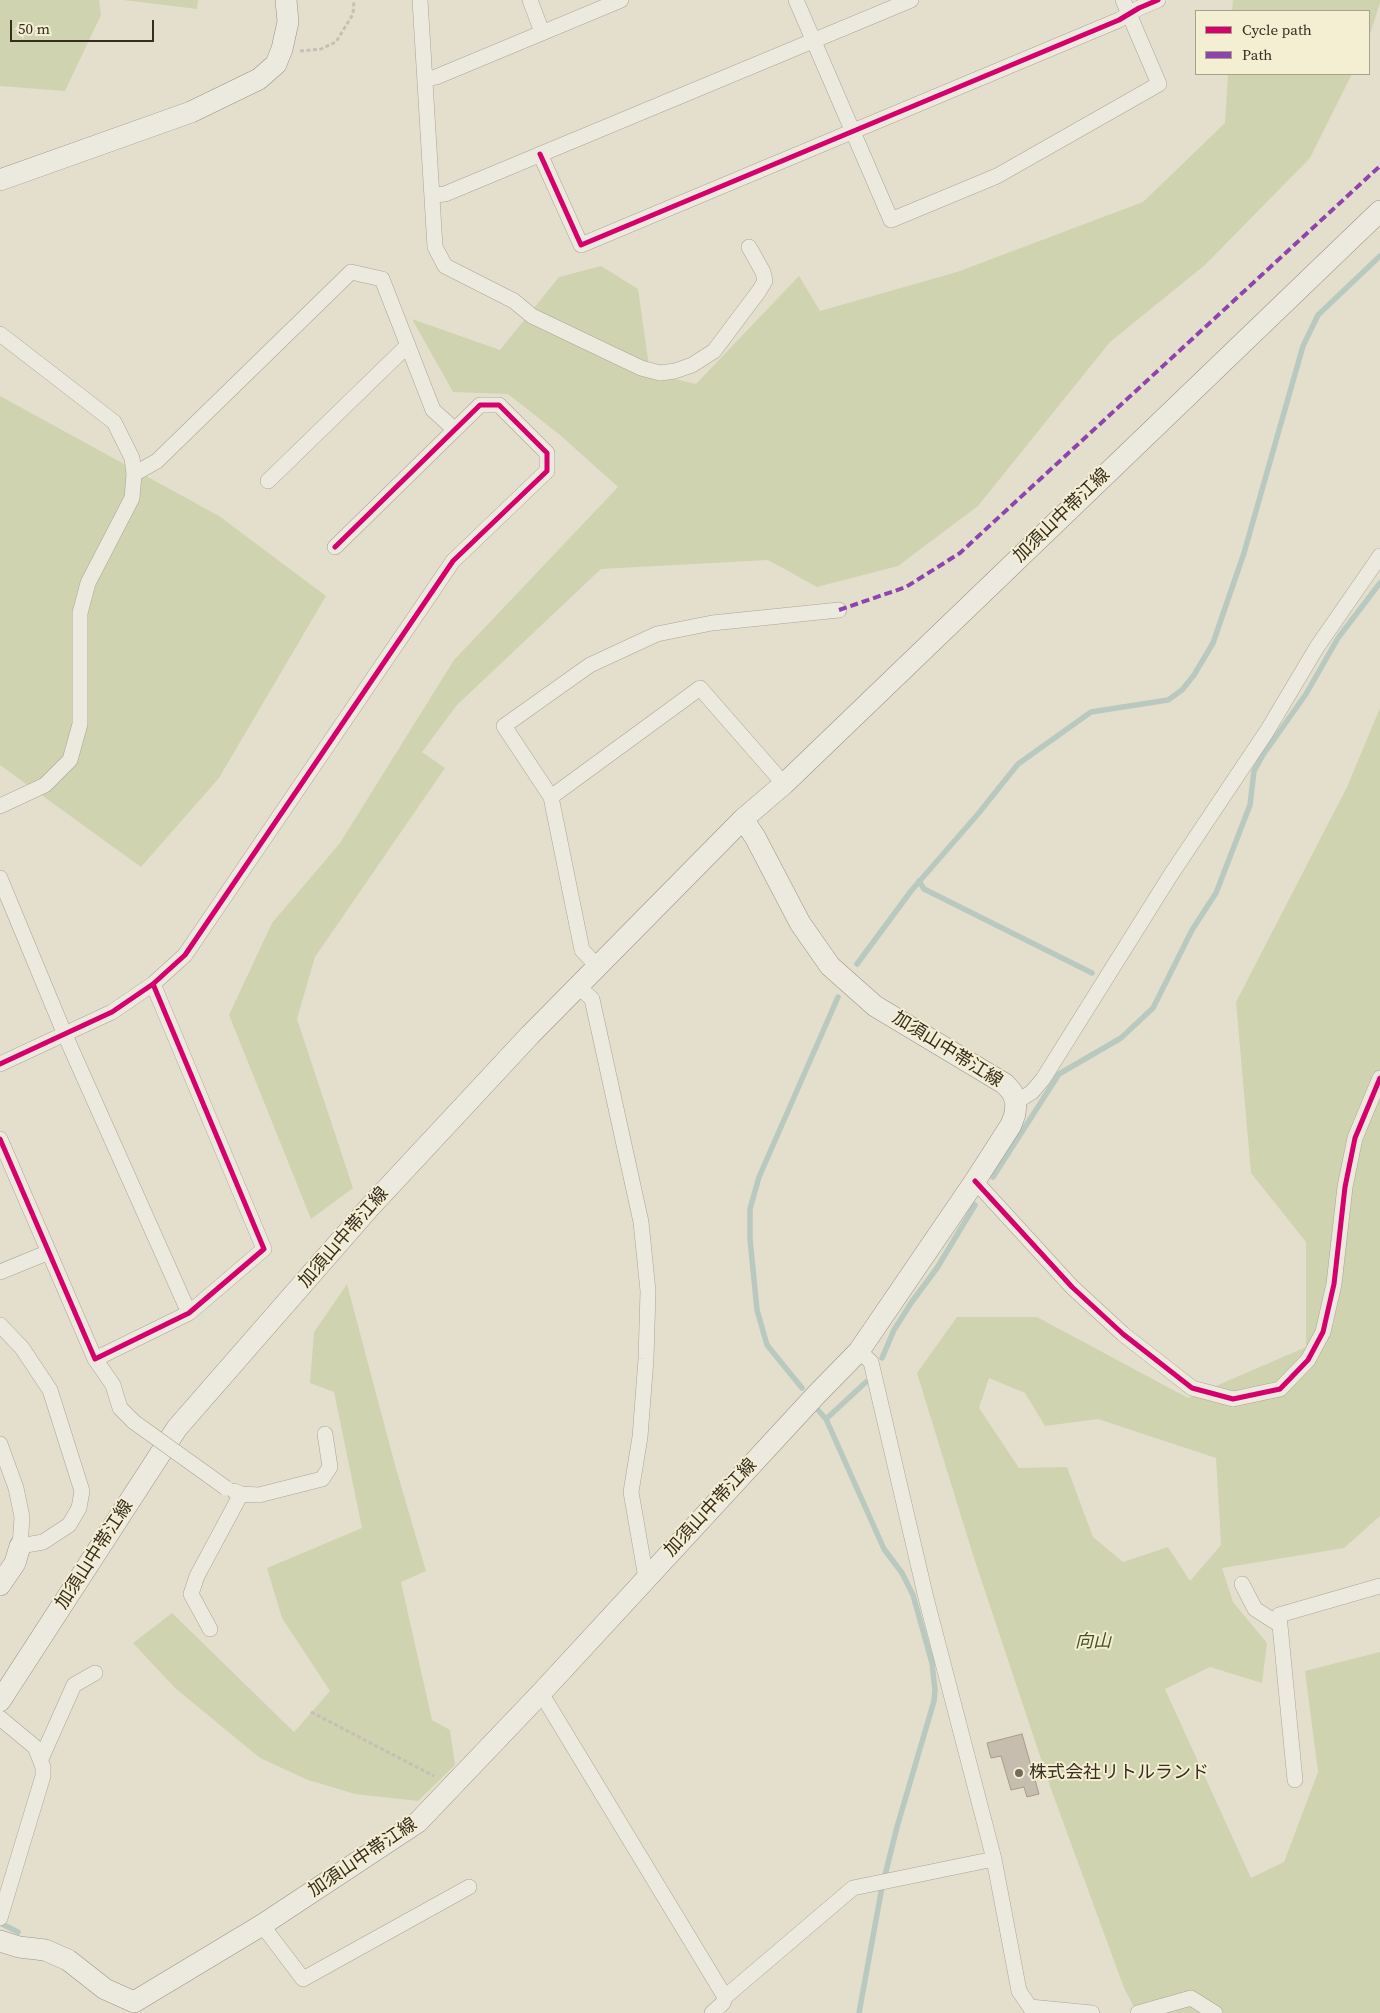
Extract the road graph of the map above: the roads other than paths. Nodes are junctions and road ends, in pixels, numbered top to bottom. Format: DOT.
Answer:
graph roads {
  1 [pos="286,0"];
  2 [pos="420,0"];
  3 [pos="530,0"];
  4 [pos="621,0"];
  5 [pos="796,0"];
  6 [pos="912,0"];
  7 [pos="1158,0"];
  8 [pos="1126,7"];
  9 [pos="542,32"];
  10 [pos="814,40"];
  11 [pos="426,78"];
  12 [pos="852,132"];
  13 [pos="540,154"];
  14 [pos="0,180"];
  15 [pos="433,195"];
  16 [pos="1380,211"];
  17 [pos="749,247"];
  18 [pos="0,334"];
  19 [pos="408,345"];
  20 [pos="454,429"];
  21 [pos="134,474"];
  22 [pos="268,481"];
  23 [pos="335,548"];
  24 [pos="1380,556"];
  25 [pos="1375,572"];
  26 [pos="839,610"];
  27 [pos="784,784"];
  28 [pos="551,797"];
  29 [pos="0,806"];
  30 [pos="743,819"];
  31 [pos="0,878"];
  32 [pos="597,966"];
  33 [pos="153,984"];
  34 [pos="578,986"];
  35 [pos="65,1034"];
  36 [pos="0,1064"];
  37 [pos="1380,1078"];
  38 [pos="1016,1102"];
  39 [pos="0,1139"];
  40 [pos="5,1165"];
  41 [pos="975,1181"];
  42 [pos="49,1252"];
  43 [pos="0,1272"];
  44 [pos="189,1313"];
  45 [pos="0,1324"];
  46 [pos="859,1351"];
  47 [pos="95,1359"];
  48 [pos="325,1434"];
  49 [pos="0,1444"];
  50 [pos="242,1494"];
  51 [pos="20,1546"];
  52 [pos="646,1578"];
  53 [pos="1242,1584"];
  54 [pos="0,1585"];
  55 [pos="1380,1586"];
  56 [pos="1280,1625"];
  57 [pos="210,1628"];
  58 [pos="95,1673"];
  59 [pos="541,1693"];
  60 [pos="0,1701"];
  61 [pos="0,1718"];
  62 [pos="42,1759"];
  63 [pos="1295,1780"];
  64 [pos="994,1859"];
  65 [pos="469,1887"];
  66 [pos="0,1918"];
  67 [pos="262,1925"];
  68 [pos="0,1941"];
  69 [pos="725,1998"];
  70 [pos="139,2008"];
  71 [pos="1032,2010"];
  72 [pos="712,2013"];
  73 [pos="1092,2013"];
  74 [pos="1138,2013"];
  75 [pos="1215,2013"];
  1 -- 14 [label="main road"];
  2 -- 11 [label="street"];
  3 -- 9 [label="street"];
  4 -- 9 [label="street"];
  5 -- 10 [label="street"];
  6 -- 10 [label="street"];
  7 -- 8 [label="street"];
  8 -- 12 [label="street"];
  8 -- 12 [label="street"];
  9 -- 11 [label="street"];
  10 -- 12 [label="street"];
  10 -- 13 [label="street"];
  11 -- 15 [label="street"];
  12 -- 13 [label="street"];
  13 -- 15 [label="street"];
  15 -- 17 [label="street"];
  16 -- 27 [label="main road, 加須山中帯江線"];
  18 -- 21 [label="street"];
  19 -- 20 [label="street"];
  19 -- 21 [label="street"];
  19 -- 22 [label="street"];
  20 -- 23 [label="street"];
  20 -- 33 [label="street"];
  21 -- 29 [label="street"];
  24 -- 25 [label="street"];
  25 -- 38 [label="street"];
  26 -- 28 [label="street"];
  27 -- 28 [label="street"];
  27 -- 30 [label="main road, 加須山中帯江線"];
  28 -- 32 [label="street"];
  30 -- 32 [label="main road, 加須山中帯江線"];
  30 -- 38 [label="main road, 加須山中帯江線"];
  31 -- 35 [label="street"];
  32 -- 34 [label="main road, 加須山中帯江線"];
  33 -- 35 [label="street"];
  33 -- 44 [label="street"];
  34 -- 52 [label="street"];
  34 -- 60 [label="main road, 加須山中帯江線"];
  35 -- 36 [label="street"];
  35 -- 44 [label="street"];
  37 -- 41 [label="street"];
  38 -- 41 [label="main road, 加須山中帯江線"];
  39 -- 40 [label="street"];
  40 -- 42 [label="street"];
  41 -- 46 [label="main road, 加須山中帯江線"];
  42 -- 43 [label="street"];
  42 -- 47 [label="street"];
  44 -- 47 [label="street"];
  45 -- 51 [label="street"];
  46 -- 52 [label="main road, 加須山中帯江線"];
  46 -- 64 [label="street"];
  47 -- 50 [label="street, bridge"];
  48 -- 50 [label="street"];
  49 -- 51 [label="street"];
  50 -- 57 [label="street"];
  51 -- 54 [label="main road"];
  52 -- 59 [label="main road, 加須山中帯江線"];
  53 -- 56 [label="street"];
  55 -- 56 [label="street"];
  56 -- 63 [label="street"];
  58 -- 62 [label="street"];
  59 -- 67 [label="main road, 加須山中帯江線"];
  59 -- 69 [label="street"];
  61 -- 62 [label="street"];
  62 -- 66 [label="street"];
  64 -- 69 [label="street"];
  64 -- 71 [label="street"];
  65 -- 67 [label="street"];
  67 -- 70 [label="main road, 加須山中帯江線"];
  68 -- 70 [label="main road, 加須山中帯江線"];
  69 -- 72 [label="street"];
  71 -- 73 [label="street"];
  74 -- 75 [label="street"];
}
